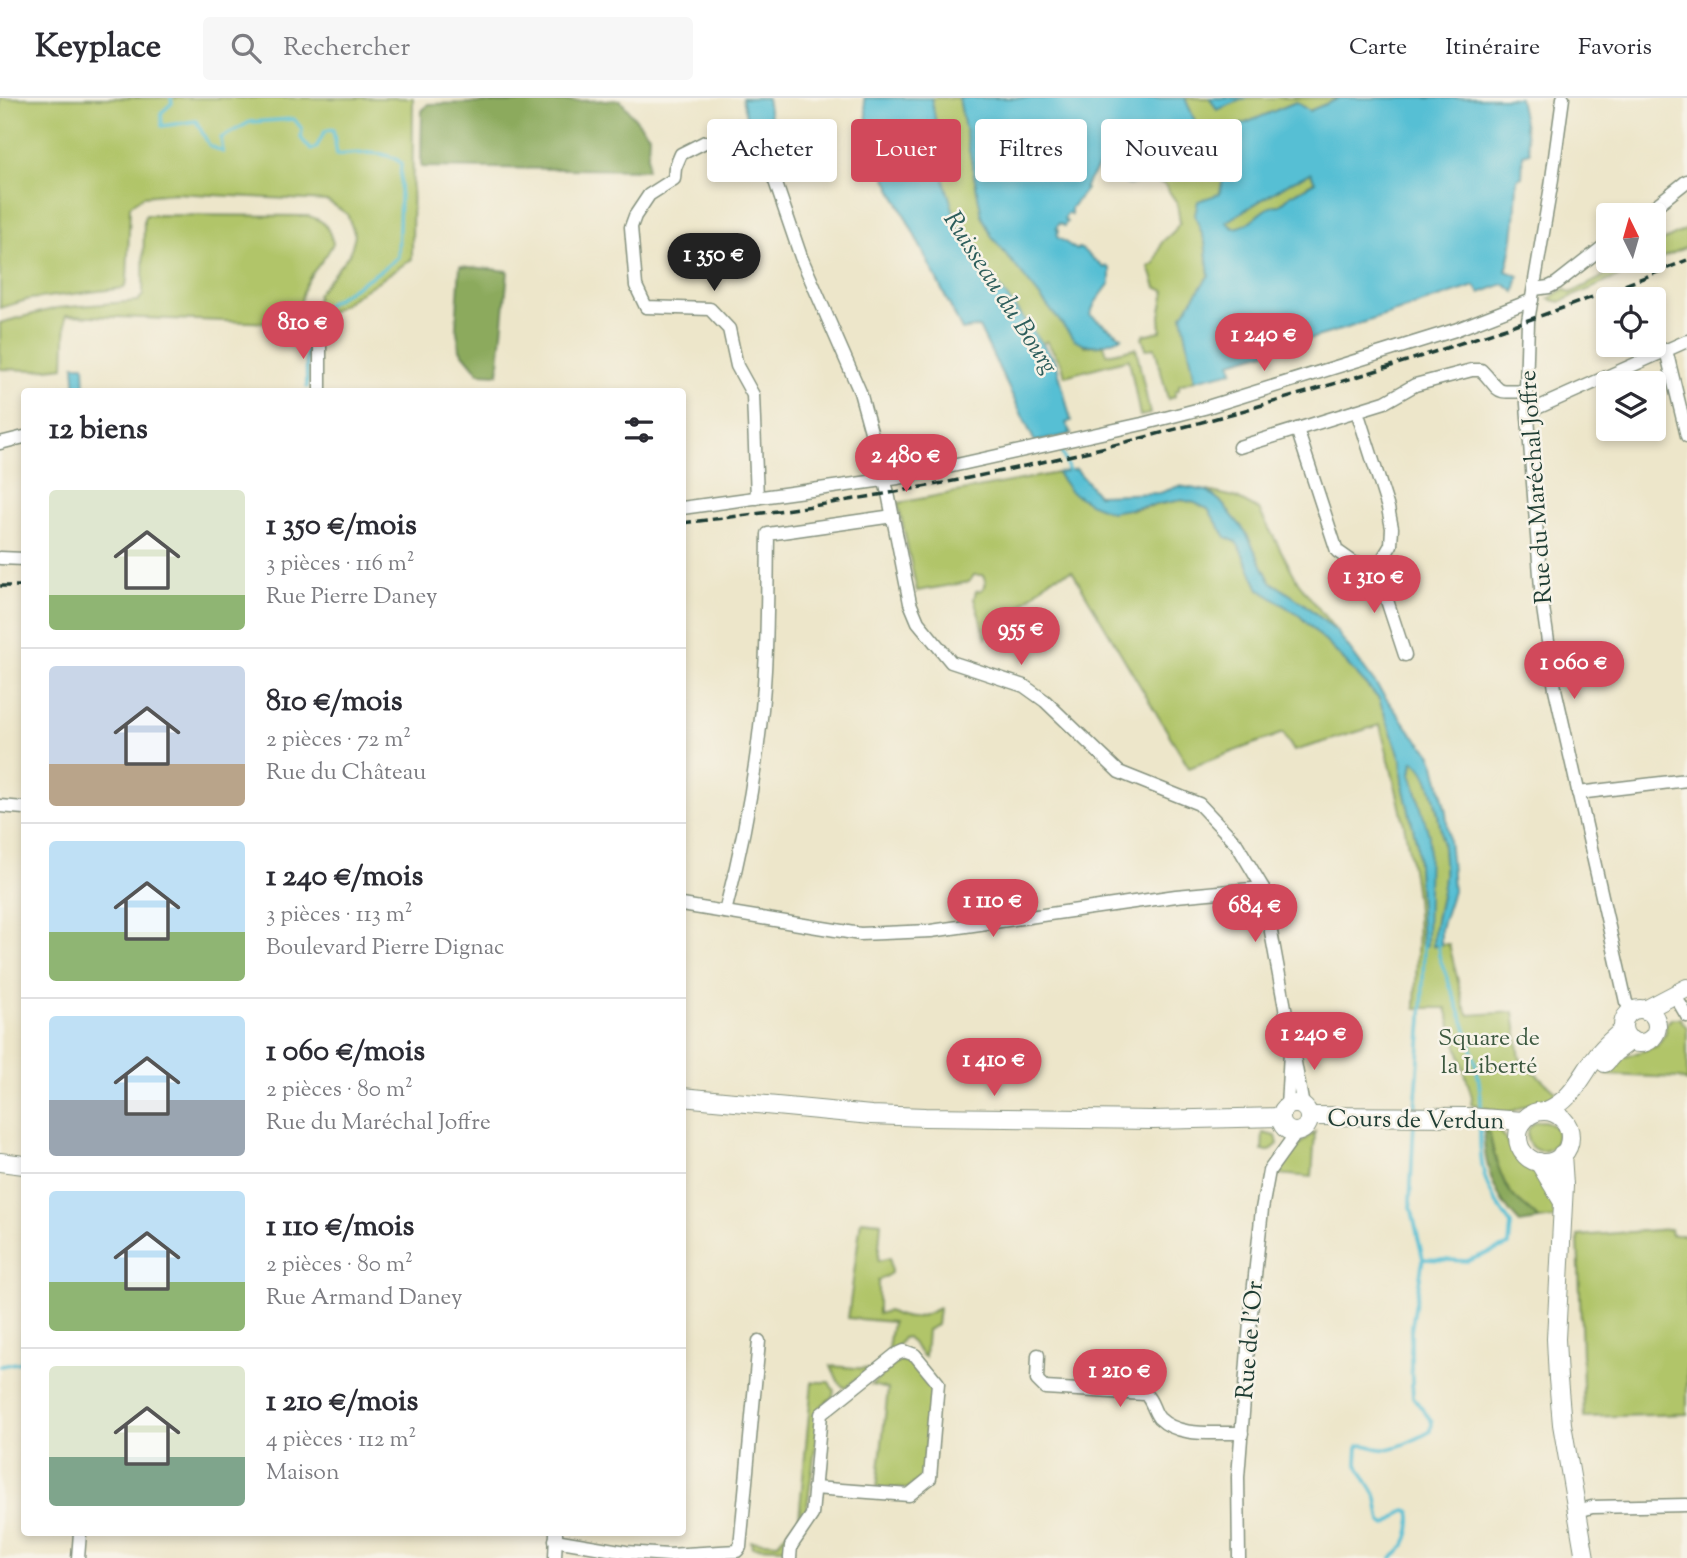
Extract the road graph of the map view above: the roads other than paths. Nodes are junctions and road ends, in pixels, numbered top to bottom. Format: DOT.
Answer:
graph roads {
  1 [pos="1563,98"];
  2 [pos="705,142"];
  3 [pos="1687,181"];
  4 [pos="775,182"];
  5 [pos="1659,203"];
  6 [pos="1596,252"];
  7 [pos="1533,295"];
  8 [pos="320,328"];
  9 [pos="1687,341"];
  10 [pos="1666,350"];
  11 [pos="1652,357"];
  12 [pos="320,388"];
  13 [pos="1526,391"];
  14 [pos="1357,411"];
  15 [pos="1528,412"];
  16 [pos="1297,429"];
  17 [pos="1687,436"];
  18 [pos="21,438"];
  19 [pos="0,443"];
  20 [pos="1239,447"];
  21 [pos="885,480"];
  22 [pos="758,498"];
  23 [pos="686,507"];
  24 [pos="893,516"];
  25 [pos="0,558"];
  26 [pos="21,559"];
  27 [pos="1375,564"];
  28 [pos="1405,655"];
  29 [pos="1687,780"];
  30 [pos="1578,793"];
  31 [pos="0,806"];
  32 [pos="21,808"];
  33 [pos="1262,888"];
  34 [pos="686,906"];
  35 [pos="725,912"];
  36 [pos="1685,1002"];
  37 [pos="1645,1015"];
  38 [pos="1627,1035"];
  39 [pos="686,1097"];
  40 [pos="1546,1111"];
  41 [pos="1295,1112"];
  42 [pos="1566,1125"];
  43 [pos="1520,1130"];
  44 [pos="1297,1132"];
  45 [pos="1562,1154"];
  46 [pos="0,1162"];
  47 [pos="1539,1162"];
  48 [pos="21,1165"];
  49 [pos="1563,1202"];
  50 [pos="759,1341"];
  51 [pos="1038,1355"];
  52 [pos="1242,1433"];
  53 [pos="814,1488"];
  54 [pos="1687,1505"];
  55 [pos="1578,1511"];
  56 [pos="80,1536"];
  57 [pos="556,1536"];
  58 [pos="78,1558"];
  59 [pos="555,1558"];
  60 [pos="790,1558"];
  61 [pos="1238,1558"];
  62 [pos="1585,1558"];
  1 -- 7 [label="street, Rue du Maréchal Joffre"];
  2 -- 22 [label="street"];
  3 -- 5 [label="street"];
  4 -- 21 [label="street"];
  6 -- 7 [label="street"];
  7 -- 13 [label="street, Rue du Maréchal Joffre"];
  7 -- 21 [label="street"];
  8 -- 12 [label="street"];
  9 -- 10 [label="street"];
  10 -- 17 [label="street"];
  11 -- 15 [label="street"];
  13 -- 14 [label="street"];
  13 -- 15 [label="street, Rue du Maréchal Joffre"];
  14 -- 16 [label="street"];
  14 -- 27 [label="street"];
  15 -- 30 [label="street, Rue du Maréchal Joffre"];
  16 -- 20 [label="street"];
  16 -- 27 [label="street"];
  18 -- 19 [label="street"];
  21 -- 22 [label="street"];
  21 -- 24 [label="street"];
  22 -- 23 [label="street"];
  24 -- 33 [label="street"];
  24 -- 35 [label="street"];
  25 -- 26 [label="street"];
  27 -- 28 [label="street"];
  29 -- 30 [label="street"];
  30 -- 37 [label="street, Rue du Maréchal Joffre"];
  31 -- 32 [label="street"];
  33 -- 35 [label="street"];
  33 -- 41 [label="street"];
  34 -- 35 [label="street"];
  36 -- 37 [label="main road"];
  37 -- 38 [label="main road"];
  37 -- 38 [label="main road"];
  38 -- 40 [label="main road"];
  38 -- 42 [label="main road"];
  39 -- 41 [label="main road, Cours de Verdun"];
  40 -- 42 [label="main road"];
  40 -- 43 [label="main road"];
  41 -- 43 [label="main road, Cours de Verdun"];
  41 -- 44 [label="main road"];
  42 -- 45 [label="main road"];
  43 -- 47 [label="main road"];
  44 -- 52 [label="street, Rue de l'Or"];
  45 -- 47 [label="main road"];
  45 -- 49 [label="main road"];
  46 -- 48 [label="main road"];
  47 -- 49 [label="main road"];
  49 -- 55 [label="main road"];
  50 -- 57 [label="street"];
  51 -- 52 [label="street"];
  52 -- 61 [label="street, Rue de l'Or"];
  53 -- 53 [label="street"];
  53 -- 60 [label="street"];
  54 -- 55 [label="street"];
  55 -- 62 [label="main road"];
  56 -- 58 [label="street"];
  57 -- 59 [label="street"];
}
